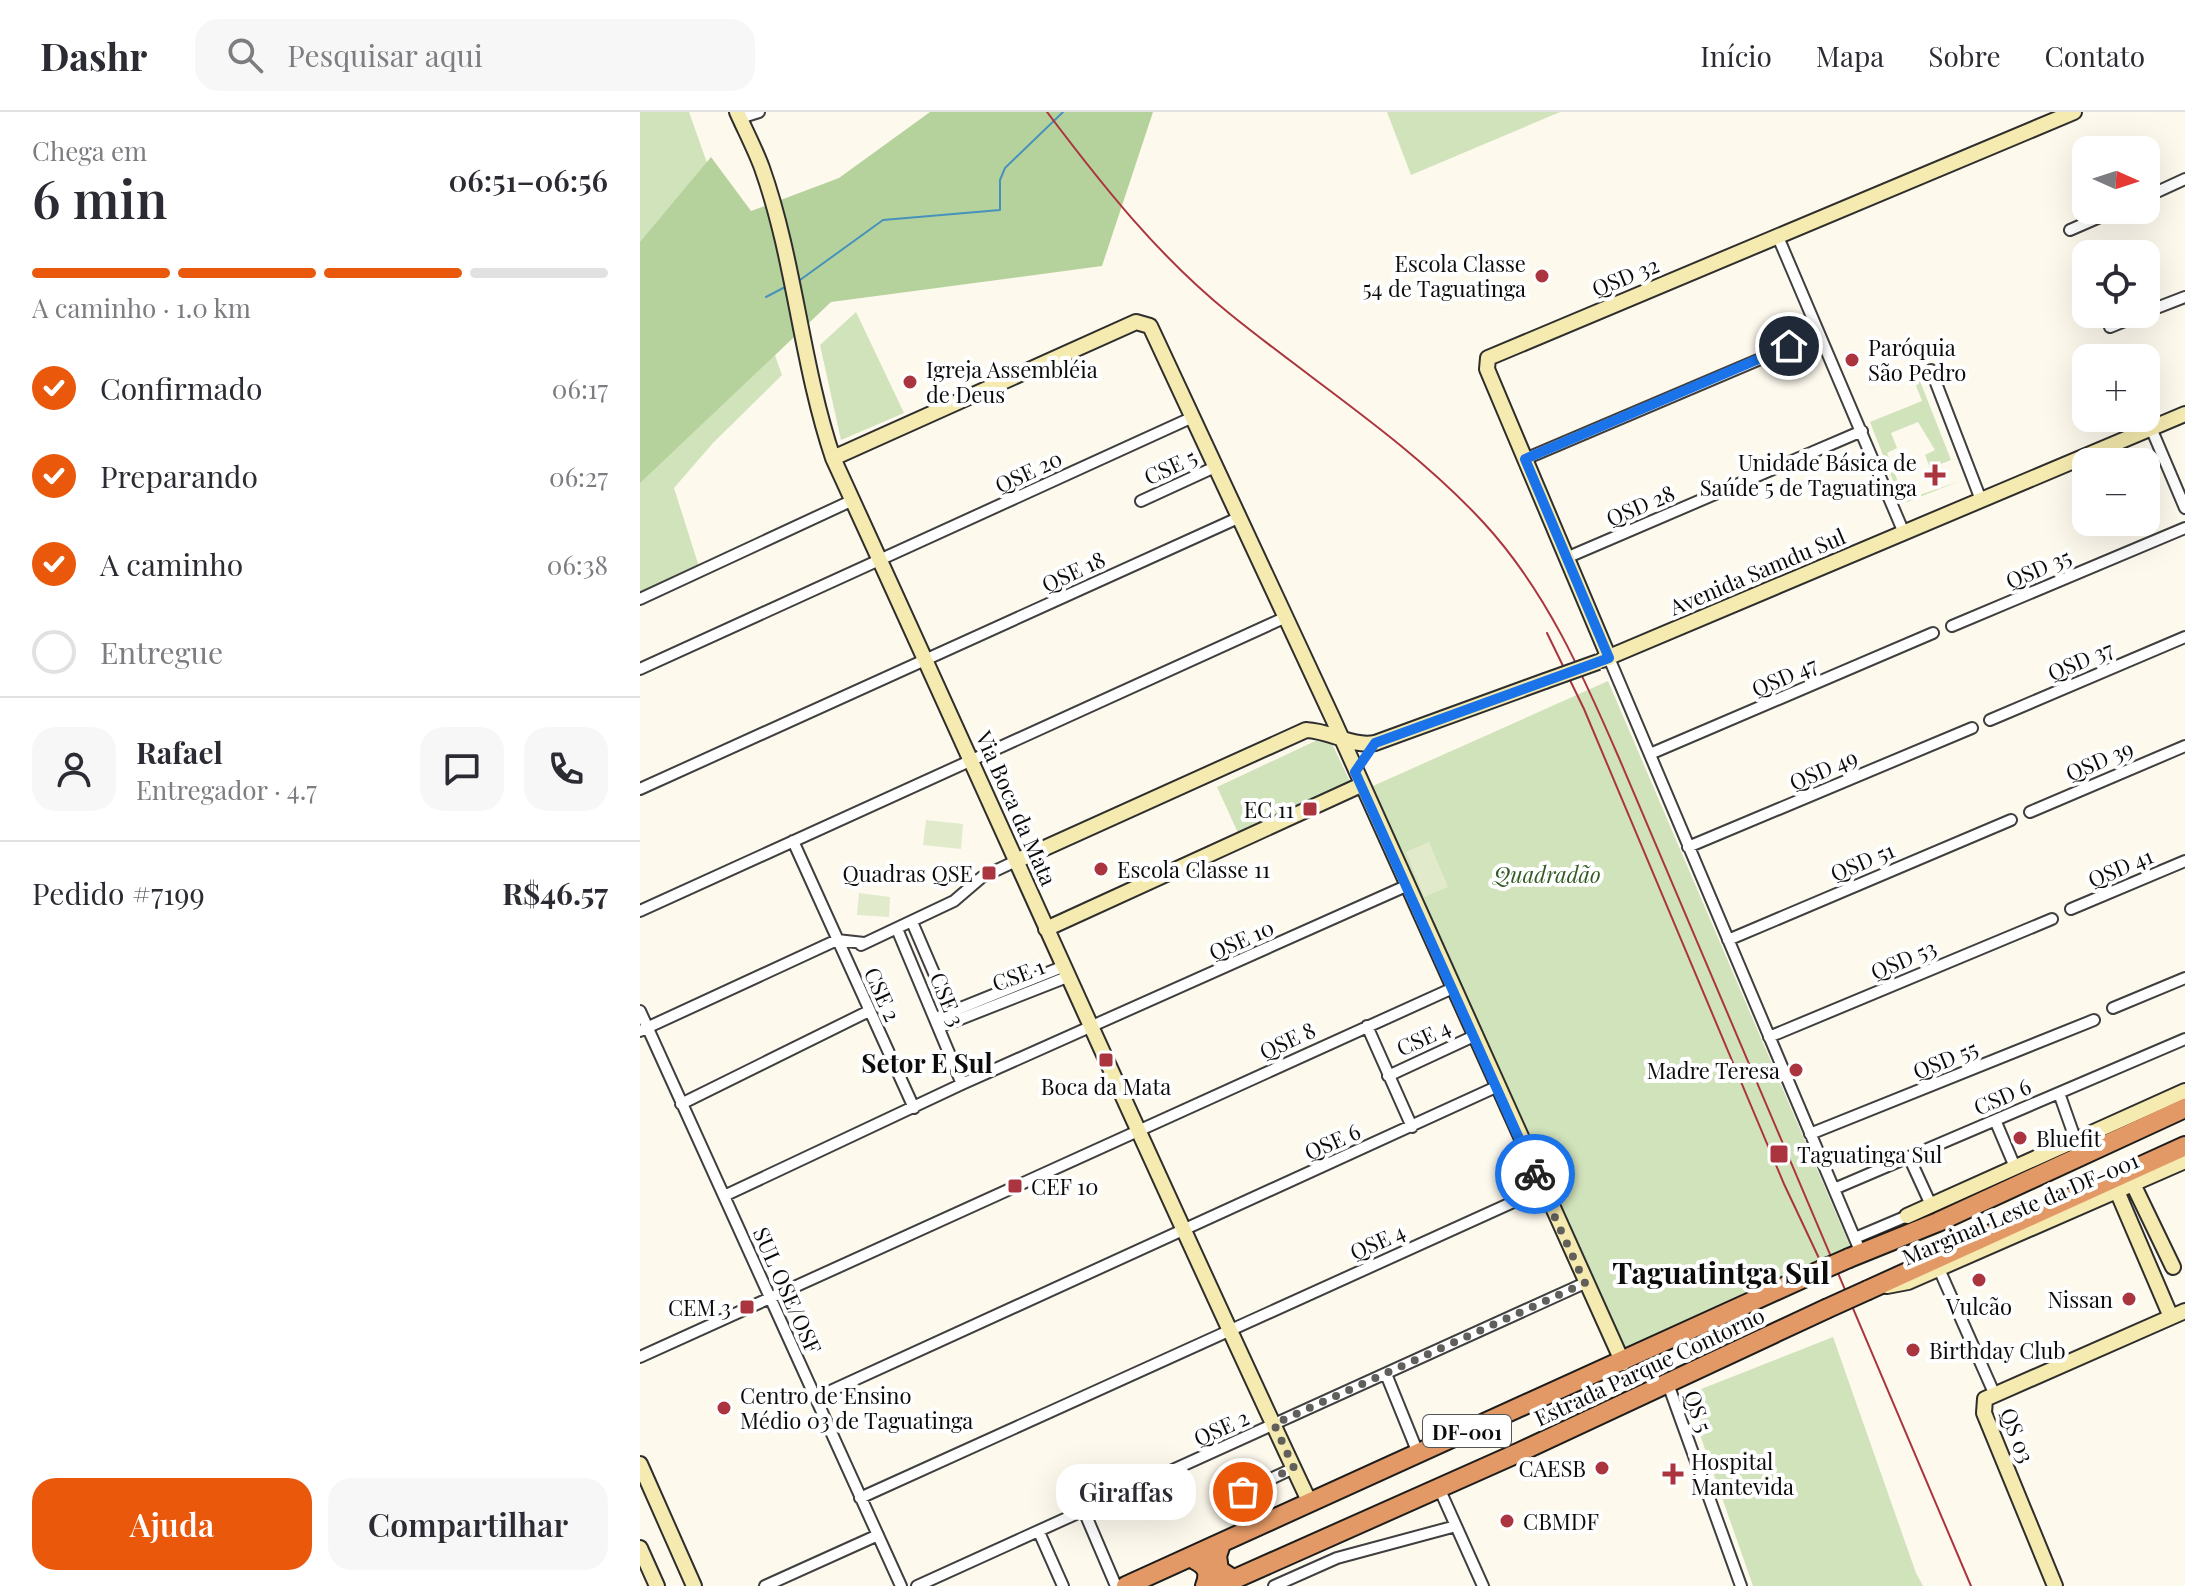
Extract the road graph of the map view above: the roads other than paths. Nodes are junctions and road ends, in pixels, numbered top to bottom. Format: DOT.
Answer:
graph roads {
  1 [pos="759,112"];
  2 [pos="2074,112"];
  3 [pos="738,115"];
  4 [pos="2185,179"];
  5 [pos="2160,191"];
  6 [pos="2084,224"];
  7 [pos="2070,230"];
  8 [pos="1778,237"];
  9 [pos="2185,297"];
  10 [pos="2160,307"];
  11 [pos="1819,334"];
  12 [pos="1931,370"];
  13 [pos="2185,414"];
  14 [pos="1193,417"];
  15 [pos="2160,424"];
  16 [pos="1862,431"];
  17 [pos="2142,432"];
  18 [pos="2153,432"];
  19 [pos="833,458"];
  20 [pos="1525,459"];
  21 [pos="1215,467"];
  22 [pos="853,500"];
  23 [pos="1981,500"];
  24 [pos="1141,501"];
  25 [pos="2185,508"];
  26 [pos="1238,518"];
  27 [pos="2185,528"];
  28 [pos="1904,533"];
  29 [pos="1566,558"];
  30 [pos="880,561"];
  31 [pos="640,599"];
  32 [pos="1284,618"];
  33 [pos="1952,626"];
  34 [pos="1933,633"];
  35 [pos="2185,637"];
  36 [pos="1603,660"];
  37 [pos="925,661"];
  38 [pos="640,669"];
  39 [pos="1323,701"];
  40 [pos="1990,720"];
  41 [pos="1972,728"];
  42 [pos="1306,730"];
  43 [pos="1341,738"];
  44 [pos="1375,743"];
  45 [pos="2185,746"];
  46 [pos="1650,754"];
  47 [pos="972,760"];
  48 [pos="1358,778"];
  49 [pos="640,789"];
  50 [pos="2030,812"];
  51 [pos="2011,820"];
  52 [pos="793,841"];
  53 [pos="1688,847"];
  54 [pos="1016,861"];
  55 [pos="2185,861"];
  56 [pos="1406,886"];
  57 [pos="2071,909"];
  58 [pos="640,911"];
  59 [pos="2052,919"];
  60 [pos="912,922"];
  61 [pos="897,929"];
  62 [pos="1046,929"];
  63 [pos="837,940"];
  64 [pos="1728,940"];
  65 [pos="864,943"];
  66 [pos="843,953"];
  67 [pos="1064,972"];
  68 [pos="2185,978"];
  69 [pos="1453,988"];
  70 [pos="2113,1008"];
  71 [pos="640,1011"];
  72 [pos="869,1011"];
  73 [pos="953,1016"];
  74 [pos="2094,1020"];
  75 [pos="938,1023"];
  76 [pos="1367,1026"];
  77 [pos="644,1029"];
  78 [pos="1092,1029"];
  79 [pos="1474,1036"];
  80 [pos="1769,1037"];
  81 [pos="2185,1039"];
  82 [pos="1388,1076"];
  83 [pos="962,1084"];
  84 [pos="1496,1087"];
  85 [pos="2185,1091"];
  86 [pos="2059,1093"];
  87 [pos="681,1104"];
  88 [pos="914,1108"];
  89 [pos="2185,1108"];
  90 [pos="1995,1120"];
  91 [pos="1412,1127"];
  92 [pos="1138,1130"];
  93 [pos="1810,1134"];
  94 [pos="2076,1141"];
  95 [pos="2185,1146"];
  96 [pos="2043,1154"];
  97 [pos="1909,1157"];
  98 [pos="2185,1161"];
  99 [pos="2023,1173"];
  100 [pos="2133,1184"];
  101 [pos="1970,1188"];
  102 [pos="1542,1189"];
  103 [pos="1834,1189"];
  104 [pos="2117,1191"];
  105 [pos="724,1196"];
  106 [pos="1993,1196"];
  107 [pos="1931,1205"];
  108 [pos="1907,1216"];
  109 [pos="1951,1216"];
  110 [pos="2031,1222"];
  111 [pos="2151,1225"];
  112 [pos="1925,1227"];
  113 [pos="1184,1231"];
  114 [pos="2136,1231"];
  115 [pos="1898,1239"];
  116 [pos="1963,1246"];
  117 [pos="1855,1250"];
  118 [pos="1938,1263"];
  119 [pos="2179,1265"];
  120 [pos="2156,1277"];
  121 [pos="1585,1283"];
  122 [pos="769,1297"];
  123 [pos="2178,1314"];
  124 [pos="1230,1331"];
  125 [pos="640,1357"];
  126 [pos="1623,1363"];
  127 [pos="1386,1374"];
  128 [pos="1668,1384"];
  129 [pos="1994,1393"];
  130 [pos="815,1398"];
  131 [pos="1274,1424"];
  132 [pos="1418,1453"];
  133 [pos="640,1464"];
  134 [pos="1294,1468"];
  135 [pos="1439,1488"];
  136 [pos="1243,1492"];
  137 [pos="860,1498"];
  138 [pos="1310,1503"];
  139 [pos="1084,1511"];
  140 [pos="1456,1526"];
  141 [pos="1039,1532"];
  142 [pos="878,1535"];
  143 [pos="1221,1544"];
  144 [pos="640,1548"];
  145 [pos="1191,1557"];
  146 [pos="1281,1559"];
  147 [pos="1234,1582"];
  148 [pos="1291,1582"];
  149 [pos="657,1586"];
  150 [pos="694,1586"];
  151 [pos="765,1586"];
  152 [pos="901,1586"];
  153 [pos="917,1586"];
  154 [pos="1063,1586"];
  155 [pos="1116,1586"];
  156 [pos="1126,1586"];
  157 [pos="1205,1586"];
  158 [pos="1274,1586"];
  159 [pos="1483,1586"];
  160 [pos="1741,1586"];
  161 [pos="2055,1586"];
  1 -- 3 [label="street"];
  2 -- 8 [label="street, QSD 32"];
  3 -- 19 [label="street, Via Boca da Mata"];
  4 -- 5 [label="street"];
  6 -- 7 [label="street"];
  8 -- 11 [label="street"];
  8 -- 20 [label="street, QSD 32"];
  9 -- 10 [label="street"];
  11 -- 16 [label="street"];
  11 -- 20 [label="street"];
  12 -- 23 [label="street"];
  13 -- 15 [label="street, Avenida Samdu Sul"];
  14 -- 19 [label="street"];
  14 -- 21 [label="street"];
  14 -- 30 [label="street, QSE 20"];
  16 -- 28 [label="street"];
  16 -- 29 [label="street, QSD 28"];
  17 -- 23 [label="street, Avenida Samdu Sul"];
  18 -- 25 [label="street"];
  19 -- 22 [label="street, Via Boca da Mata"];
  20 -- 29 [label="street"];
  21 -- 24 [label="street, CSE 5"];
  21 -- 26 [label="street"];
  22 -- 30 [label="street, Via Boca da Mata"];
  22 -- 31 [label="street"];
  23 -- 28 [label="street, Avenida Samdu Sul"];
  26 -- 32 [label="street"];
  26 -- 37 [label="street, QSE 18"];
  27 -- 33 [label="street, QSD 35"];
  28 -- 36 [label="street, Avenida Samdu Sul"];
  29 -- 36 [label="street"];
  30 -- 37 [label="street, Via Boca da Mata"];
  30 -- 38 [label="street, QSE 20"];
  32 -- 39 [label="street"];
  32 -- 47 [label="street"];
  34 -- 46 [label="street, QSD 47"];
  35 -- 40 [label="street, QSD 37"];
  36 -- 44 [label="street, Avenida Samdu Sul, bridge"];
  36 -- 46 [label="street"];
  37 -- 47 [label="street, Via Boca da Mata"];
  37 -- 49 [label="street, QSE 18"];
  39 -- 42 [label="street"];
  39 -- 43 [label="street"];
  41 -- 53 [label="street, QSD 49"];
  42 -- 43 [label="street, Avenida Samdu Sul"];
  42 -- 54 [label="street"];
  43 -- 44 [label="street, Avenida Samdu Sul"];
  43 -- 48 [label="street"];
  44 -- 48 [label="street"];
  45 -- 50 [label="street, QSD 39"];
  46 -- 53 [label="street"];
  47 -- 52 [label="street"];
  47 -- 54 [label="street, Via Boca da Mata"];
  48 -- 56 [label="street"];
  48 -- 62 [label="street"];
  51 -- 64 [label="street, QSD 51"];
  52 -- 58 [label="street"];
  52 -- 63 [label="street, CSE 2"];
  53 -- 64 [label="street"];
  54 -- 60 [label="street"];
  54 -- 62 [label="street, Via Boca da Mata"];
  55 -- 57 [label="street, QSD 41"];
  56 -- 69 [label="street"];
  56 -- 78 [label="street, QSE 10"];
  59 -- 80 [label="street, QSD 53"];
  60 -- 61 [label="street"];
  60 -- 73 [label="street, CSE 3"];
  61 -- 65 [label="street"];
  61 -- 75 [label="street, CSE 3"];
  62 -- 67 [label="street, Via Boca da Mata"];
  63 -- 65 [label="street"];
  63 -- 66 [label="street, CSE 2"];
  63 -- 77 [label="street"];
  64 -- 80 [label="street"];
  65 -- 66 [label="street"];
  66 -- 72 [label="street, CSE 2"];
  67 -- 73 [label="street, CSE 1"];
  67 -- 78 [label="street, Via Boca da Mata"];
  68 -- 70 [label="street"];
  69 -- 76 [label="street, QSE 8"];
  69 -- 79 [label="street"];
  71 -- 77 [label="street, SUL OSE/OSF"];
  72 -- 87 [label="street"];
  72 -- 88 [label="street, CSE 2"];
  73 -- 75 [label="street, CSE 1"];
  74 -- 93 [label="street, QSD 55"];
  75 -- 83 [label="street, CSE 3"];
  76 -- 82 [label="street"];
  76 -- 92 [label="street, QSE 8"];
  77 -- 87 [label="street, SUL OSE/OSF"];
  78 -- 83 [label="street, QSE 10"];
  78 -- 92 [label="street, Via Boca da Mata"];
  79 -- 82 [label="street, CSE 4"];
  79 -- 84 [label="street"];
  80 -- 93 [label="street"];
  81 -- 86 [label="street, CSD 6"];
  82 -- 91 [label="street"];
  83 -- 88 [label="street, QSE 10"];
  84 -- 91 [label="street, QSE 6"];
  84 -- 102 [label="street"];
  85 -- 94 [label="street"];
  86 -- 90 [label="street, CSD 6"];
  86 -- 94 [label="street"];
  87 -- 105 [label="street, SUL OSE/OSF"];
  88 -- 105 [label="street, QSE 10"];
  89 -- 99 [label="highway, Estrada Parque Contorno / DF-001"];
  90 -- 97 [label="street, CSD 6"];
  90 -- 99 [label="street"];
  91 -- 113 [label="street, QSE 6"];
  92 -- 113 [label="street, Via Boca da Mata"];
  92 -- 122 [label="street, QSE 8"];
  93 -- 103 [label="street"];
  94 -- 96 [label="street"];
  95 -- 110 [label="highway, Estrada Parque Contorno / DF-001"];
  96 -- 99 [label="highway"];
  97 -- 103 [label="street, CSD 6"];
  97 -- 107 [label="street"];
  98 -- 100 [label="street, Marginal Leste da DF-001"];
  99 -- 101 [label="street"];
  99 -- 106 [label="highway, Estrada Parque Contorno / DF-001"];
  100 -- 104 [label="street, Marginal Leste da DF-001"];
  100 -- 111 [label="street"];
  101 -- 106 [label="highway"];
  101 -- 107 [label="street"];
  102 -- 121 [label="street"];
  102 -- 124 [label="street, QSE 4"];
  103 -- 117 [label="street"];
  104 -- 110 [label="street, Marginal Leste da DF-001"];
  104 -- 114 [label="street, QS 03"];
  105 -- 122 [label="street, SUL OSE/OSF"];
  106 -- 109 [label="highway, Estrada Parque Contorno / DF-001"];
  107 -- 108 [label="street"];
  108 -- 115 [label="highway"];
  108 -- 117 [label="street"];
  109 -- 112 [label="highway, Estrada Parque Contorno / DF-001"];
  109 -- 116 [label="highway"];
  110 -- 116 [label="highway, Estrada Parque Contorno / DF-001"];
  110 -- 118 [label="street, Marginal Leste da DF-001"];
  111 -- 114 [label="street"];
  111 -- 119 [label="street"];
  112 -- 115 [label="highway, Estrada Parque Contorno / DF-001"];
  112 -- 118 [label="highway"];
  113 -- 124 [label="street, Via Boca da Mata"];
  113 -- 130 [label="street, QSE 6"];
  114 -- 120 [label="street, QS 03"];
  115 -- 117 [label="highway, Estrada Parque Contorno / DF-001"];
  116 -- 118 [label="highway, Estrada Parque Contorno / DF-001"];
  117 -- 126 [label="highway, Estrada Parque Contorno / DF-001, bridge"];
  118 -- 128 [label="highway, Estrada Parque Contorno / DF-001, bridge"];
  118 -- 129 [label="street"];
  119 -- 120 [label="street"];
  120 -- 123 [label="street, QS 03"];
  121 -- 126 [label="street"];
  121 -- 127 [label="street, QSE 2"];
  122 -- 125 [label="street, QSE 8"];
  122 -- 130 [label="street, SUL OSE/OSF"];
  123 -- 129 [label="street, QS 03"];
  124 -- 131 [label="street, Via Boca da Mata"];
  124 -- 137 [label="street, QSE 4"];
  126 -- 132 [label="highway, Estrada Parque Contorno / DF-001"];
  127 -- 131 [label="street, QSE 2"];
  127 -- 132 [label="street"];
  128 -- 135 [label="highway, Estrada Parque Contorno / DF-001"];
  128 -- 160 [label="street, QS 5"];
  129 -- 161 [label="street, QS 03"];
  130 -- 137 [label="street, SUL OSE/OSF"];
  131 -- 134 [label="street, Via Boca da Mata"];
  131 -- 139 [label="street, QSE 2"];
  132 -- 138 [label="highway, Estrada Parque Contorno / DF-001"];
  133 -- 150 [label="street"];
  134 -- 136 [label="street"];
  134 -- 138 [label="street, Via Boca da Mata"];
  135 -- 140 [label="street"];
  135 -- 146 [label="highway, Estrada Parque Contorno / DF-001"];
  137 -- 142 [label="street, SUL OSE/OSF"];
  138 -- 143 [label="highway, Estrada Parque Contorno / DF-001"];
  139 -- 141 [label="street, QSE 2"];
  139 -- 155 [label="street"];
  140 -- 148 [label="street"];
  140 -- 159 [label="street"];
  141 -- 153 [label="street, QSE 2"];
  141 -- 154 [label="street"];
  142 -- 151 [label="street"];
  142 -- 152 [label="street, SUL OSE/OSF"];
  143 -- 145 [label="highway, Estrada Parque Contorno / DF-001"];
  143 -- 147 [label="highway"];
  144 -- 149 [label="street"];
  145 -- 156 [label="highway, Estrada Parque Contorno / DF-001"];
  145 -- 157 [label="highway"];
  146 -- 147 [label="highway, Estrada Parque Contorno / DF-001"];
  146 -- 148 [label="street"];
  148 -- 158 [label="street"];
}
